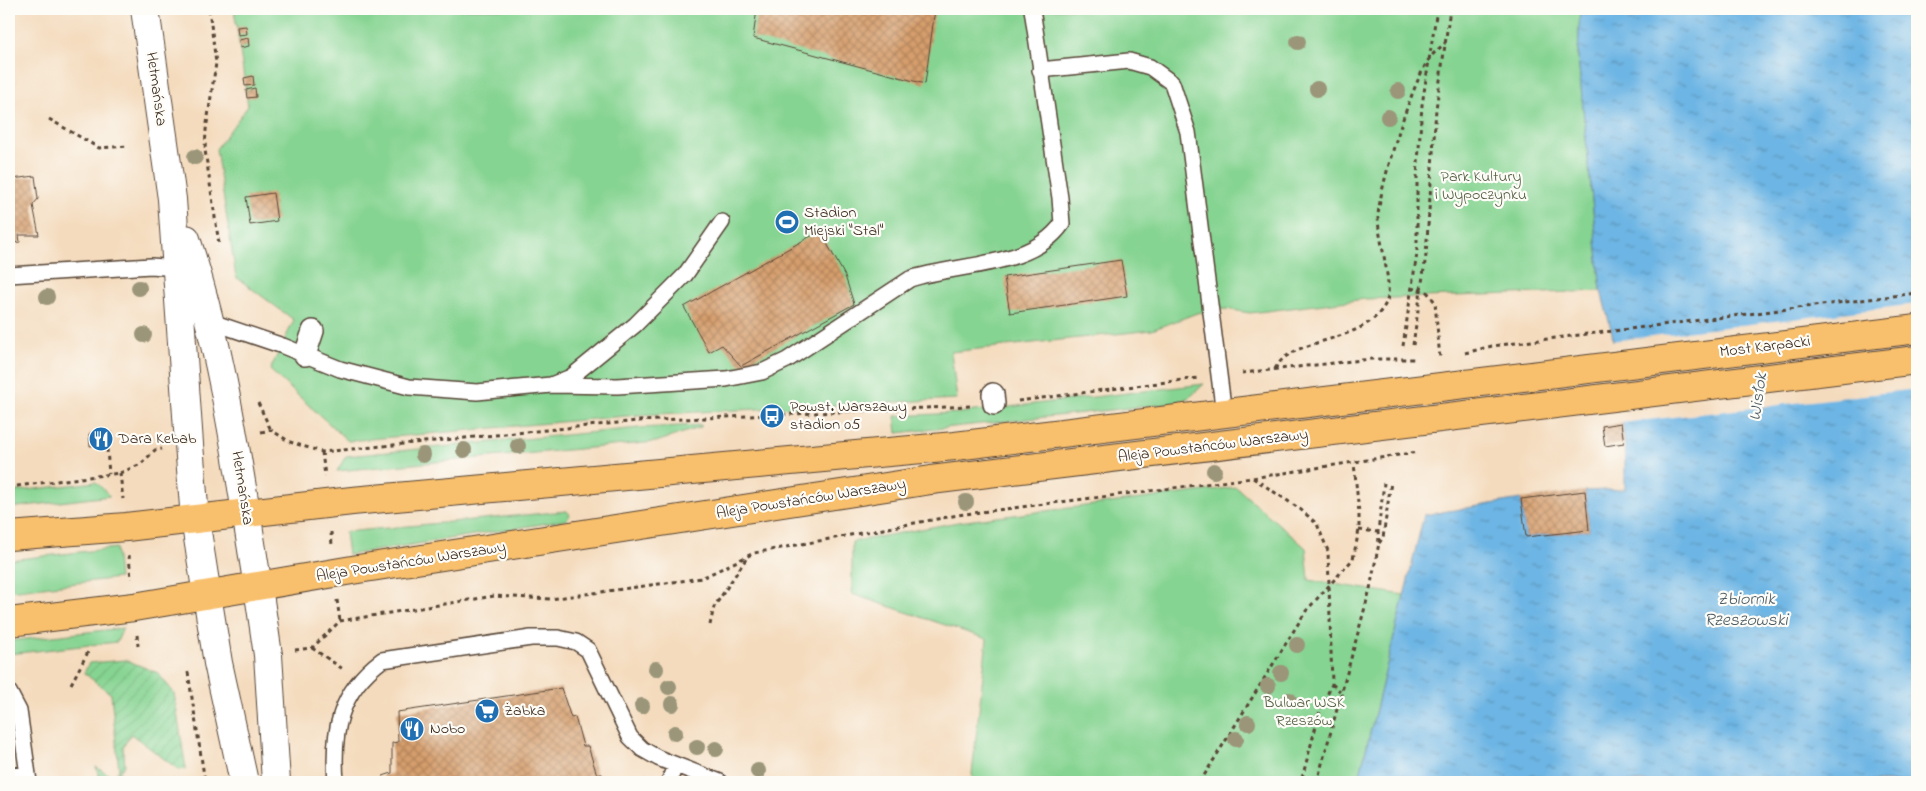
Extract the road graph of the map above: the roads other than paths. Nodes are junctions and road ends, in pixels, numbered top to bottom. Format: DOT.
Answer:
graph roads {
  1 [pos="145,9"];
  2 [pos="1032,9"];
  3 [pos="1040,70"];
  4 [pos="172,199"];
  5 [pos="722,222"];
  6 [pos="177,268"];
  7 [pos="9,275"];
  8 [pos="180,319"];
  9 [pos="210,320"];
  10 [pos="1917,329"];
  11 [pos="313,331"];
  12 [pos="305,355"];
  13 [pos="1917,360"];
  14 [pos="1613,366"];
  15 [pos="551,385"];
  16 [pos="1617,396"];
  17 [pos="1224,414"];
  18 [pos="246,512"];
  19 [pos="196,519"];
  20 [pos="9,536"];
  21 [pos="258,587"];
  22 [pos="207,595"];
  23 [pos="9,622"];
  24 [pos="9,692"];
  25 [pos="674,765"];
  26 [pos="9,776"];
  27 [pos="28,778"];
  28 [pos="276,779"];
  29 [pos="243,782"];
  30 [pos="336,782"];
  31 [pos="669,782"];
  32 [pos="720,782"];
  1 -- 4 [label="street, Hetmańska"];
  2 -- 3 [label="lane"];
  3 -- 15 [label="lane"];
  3 -- 17 [label="lane"];
  4 -- 6 [label="street, Hetmańska"];
  4 -- 9 [label="street, Hetmańska"];
  5 -- 15 [label="lane"];
  6 -- 7 [label="lane"];
  6 -- 8 [label="street, Hetmańska"];
  8 -- 9 [label="lane"];
  8 -- 19 [label="street, Hetmańska"];
  9 -- 12 [label="lane"];
  9 -- 18 [label="street, Hetmańska"];
  10 -- 14 [label="main road, Most Karpacki"];
  11 -- 12 [label="street"];
  12 -- 15 [label="lane"];
  13 -- 16 [label="main road, Most Karpacki"];
  14 -- 17 [label="main road, Aleja Powstańców Warszawy"];
  16 -- 21 [label="main road, Aleja Powstańców Warszawy"];
  17 -- 18 [label="main road, Aleja Powstańców Warszawy"];
  18 -- 19 [label="main road, Aleja Powstańców Warszawy"];
  18 -- 21 [label="street, Hetmańska"];
  19 -- 20 [label="main road, Aleja Powstańców Warszawy"];
  19 -- 22 [label="street, Hetmańska"];
  21 -- 22 [label="main road, Aleja Powstańców Warszawy"];
  21 -- 28 [label="street, Hetmańska"];
  22 -- 23 [label="main road, Aleja Powstańców Warszawy"];
  22 -- 29 [label="street, Hetmańska"];
  24 -- 27 [label="lane"];
  25 -- 30 [label="lane"];
  25 -- 31 [label="lane"];
  25 -- 32 [label="lane"];
  26 -- 27 [label="lane"];
  28 -- 29 [label="lane"];
}
